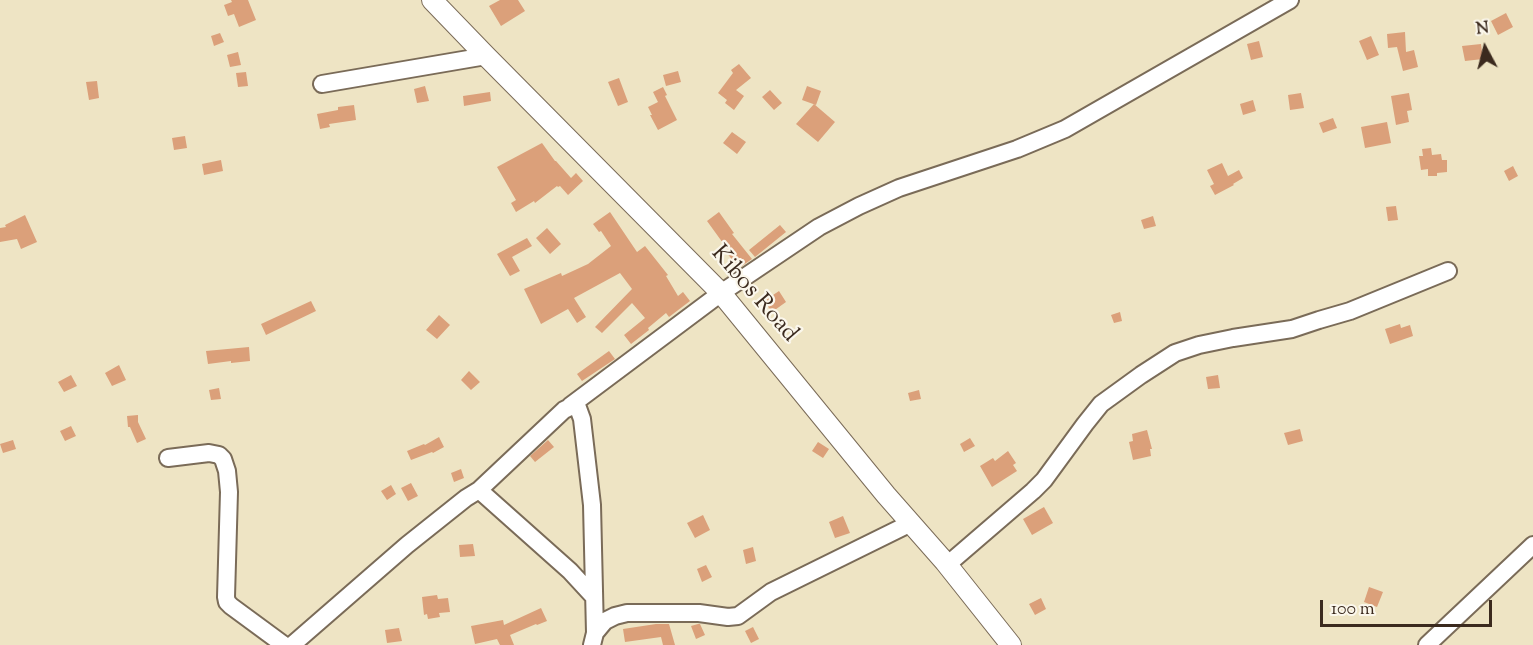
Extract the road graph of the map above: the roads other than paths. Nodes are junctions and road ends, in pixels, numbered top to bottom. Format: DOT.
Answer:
graph roads {
  1 [pos="432,0"];
  2 [pos="1290,0"];
  3 [pos="486,56"];
  4 [pos="322,84"];
  5 [pos="1448,271"];
  6 [pos="721,293"];
  7 [pos="570,406"];
  8 [pos="168,458"];
  9 [pos="479,490"];
  10 [pos="911,523"];
  11 [pos="1533,545"];
  12 [pos="947,565"];
  13 [pos="594,597"];
  14 [pos="593,639"];
  15 [pos="284,645"];
  16 [pos="292,645"];
  17 [pos="1011,645"];
  18 [pos="1427,645"];
  1 -- 3 [label="main road, Kibos Road"];
  2 -- 6 [label="street"];
  3 -- 4 [label="street"];
  3 -- 6 [label="main road, Kibos Road"];
  5 -- 12 [label="street"];
  6 -- 7 [label="street"];
  6 -- 10 [label="main road, Kibos Road"];
  7 -- 9 [label="street"];
  7 -- 13 [label="street"];
  8 -- 15 [label="street"];
  9 -- 13 [label="street"];
  9 -- 16 [label="street"];
  10 -- 12 [label="main road, Kibos Road"];
  10 -- 14 [label="street"];
  11 -- 18 [label="street"];
  12 -- 17 [label="main road, Kibos Road"];
  13 -- 14 [label="street"];
}
